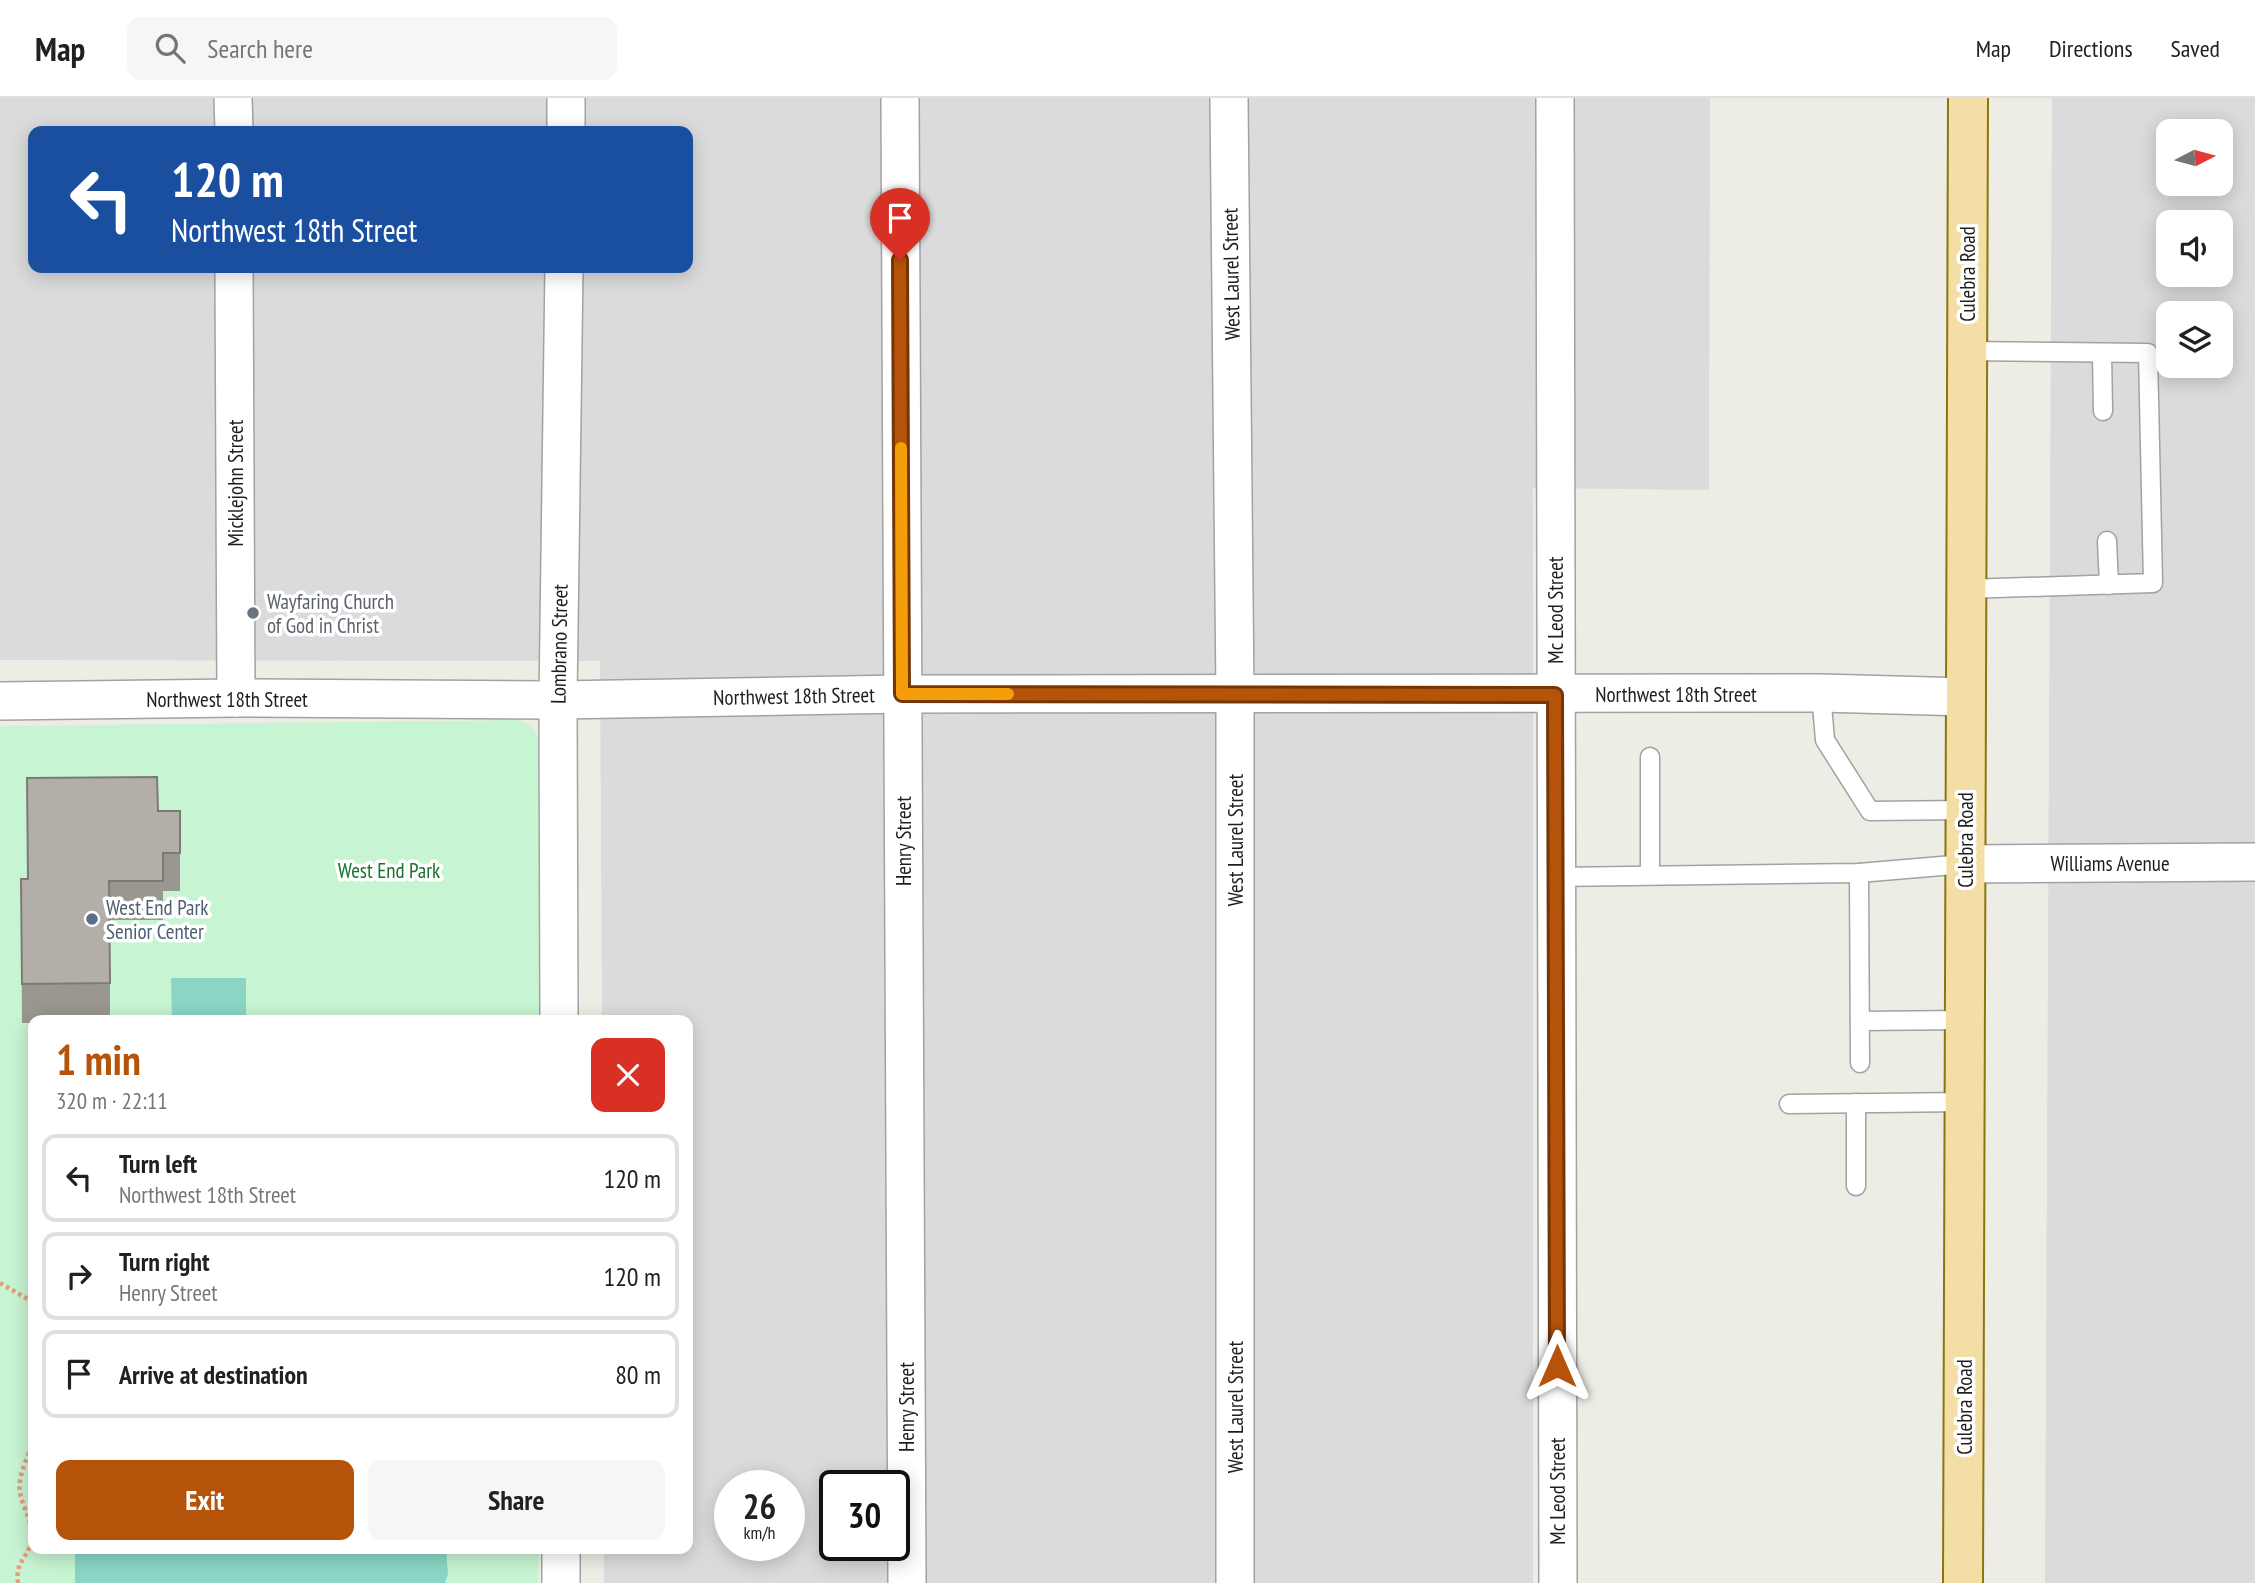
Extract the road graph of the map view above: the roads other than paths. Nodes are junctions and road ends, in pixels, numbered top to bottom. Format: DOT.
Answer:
graph roads {
  1 [pos="233,98"];
  2 [pos="566,98"];
  3 [pos="900,98"];
  4 [pos="1229,98"];
  5 [pos="1555,98"];
  6 [pos="1968,98"];
  7 [pos="234,126"];
  8 [pos="566,126"];
  9 [pos="234,273"];
  10 [pos="564,273"];
  11 [pos="1967,351"];
  12 [pos="2102,353"];
  13 [pos="2103,411"];
  14 [pos="2106,541"];
  15 [pos="2109,585"];
  16 [pos="1966,590"];
  17 [pos="1821,693"];
  18 [pos="902,694"];
  19 [pos="1235,694"];
  20 [pos="1555,695"];
  21 [pos="1966,697"];
  22 [pos="236,698"];
  23 [pos="558,700"];
  24 [pos="0,701"];
  25 [pos="1650,757"];
  26 [pos="1965,810"];
  27 [pos="2255,862"];
  28 [pos="1965,864"];
  29 [pos="1859,873"];
  30 [pos="1650,875"];
  31 [pos="1556,877"];
  32 [pos="559,1015"];
  33 [pos="1965,1020"];
  34 [pos="1860,1021"];
  35 [pos="1860,1063"];
  36 [pos="1965,1102"];
  37 [pos="1856,1103"];
  38 [pos="1789,1104"];
  39 [pos="1856,1186"];
  40 [pos="561,1554"];
  41 [pos="561,1583"];
  42 [pos="907,1583"];
  43 [pos="1235,1583"];
  44 [pos="1558,1583"];
  45 [pos="1963,1583"];
  1 -- 7 [label="street"];
  2 -- 8 [label="street"];
  3 -- 18 [label="street, Henry Street"];
  4 -- 19 [label="street, West Laurel Street"];
  5 -- 20 [label="street, Mc Leod Street"];
  6 -- 11 [label="main road, Culebra Road"];
  9 -- 22 [label="street, Micklejohn Street"];
  10 -- 23 [label="street, Lombrano Street"];
  11 -- 12 [label="lane"];
  11 -- 16 [label="main road, Culebra Road"];
  12 -- 13 [label="lane"];
  12 -- 15 [label="lane"];
  14 -- 15 [label="lane"];
  15 -- 16 [label="lane"];
  16 -- 21 [label="main road, Culebra Road"];
  17 -- 20 [label="street, Northwest 18th Street"];
  17 -- 21 [label="street, Northwest 18th Street"];
  17 -- 26 [label="lane"];
  18 -- 19 [label="street, Northwest 18th Street"];
  18 -- 23 [label="street, Northwest 18th Street"];
  18 -- 42 [label="street, Henry Street"];
  19 -- 20 [label="street, Northwest 18th Street"];
  19 -- 43 [label="street, West Laurel Street"];
  20 -- 31 [label="street, Mc Leod Street"];
  21 -- 26 [label="main road, Culebra Road"];
  22 -- 23 [label="street, Northwest 18th Street"];
  22 -- 24 [label="street, Northwest 18th Street"];
  23 -- 32 [label="street, Lombrano Street"];
  25 -- 30 [label="lane"];
  26 -- 28 [label="main road, Culebra Road"];
  27 -- 28 [label="street, Williams Avenue"];
  28 -- 29 [label="lane"];
  28 -- 33 [label="main road, Culebra Road"];
  29 -- 30 [label="lane"];
  29 -- 34 [label="lane"];
  30 -- 31 [label="lane"];
  31 -- 44 [label="street, Mc Leod Street"];
  33 -- 34 [label="lane"];
  33 -- 36 [label="main road, Culebra Road"];
  34 -- 35 [label="lane"];
  36 -- 37 [label="lane"];
  36 -- 45 [label="main road, Culebra Road"];
  37 -- 38 [label="lane"];
  37 -- 39 [label="lane"];
  40 -- 41 [label="street"];
}
